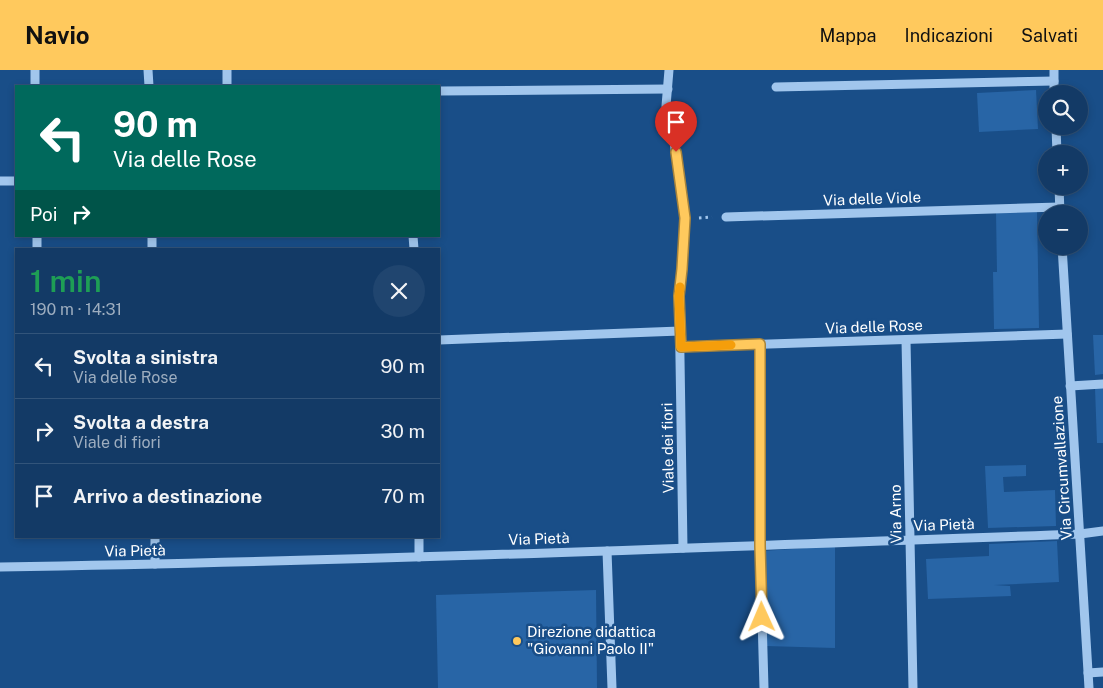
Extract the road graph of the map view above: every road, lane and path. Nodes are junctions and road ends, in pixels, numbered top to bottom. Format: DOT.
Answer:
graph roads {
  1 [pos="35,70"];
  2 [pos="148,70"];
  3 [pos="227,70"];
  4 [pos="669,70"];
  5 [pos="1054,70"];
  6 [pos="1054,81"];
  7 [pos="35,85"];
  8 [pos="149,85"];
  9 [pos="227,85"];
  10 [pos="1054,85"];
  11 [pos="776,87"];
  12 [pos="668,89"];
  13 [pos="440,91"];
  14 [pos="15,180"];
  15 [pos="0,181"];
  16 [pos="1038,210"];
  17 [pos="726,217"];
  18 [pos="685,218"];
  19 [pos="1063,255"];
  20 [pos="680,331"];
  21 [pos="1067,334"];
  22 [pos="440,340"];
  23 [pos="906,340"];
  24 [pos="760,344"];
  25 [pos="681,347"];
  26 [pos="1103,384"];
  27 [pos="1070,386"];
  28 [pos="1103,531"];
  29 [pos="1080,534"];
  30 [pos="154,538"];
  31 [pos="419,538"];
  32 [pos="910,540"];
  33 [pos="760,546"];
  34 [pos="683,548"];
  35 [pos="607,551"];
  36 [pos="419,557"];
  37 [pos="155,564"];
  38 [pos="0,566"];
  39 [pos="1103,672"];
  40 [pos="1088,673"];
  41 [pos="612,688"];
  42 [pos="764,688"];
  43 [pos="913,688"];
  44 [pos="1089,688"];
  1 -- 7 [label="street"];
  2 -- 8 [label="street"];
  3 -- 9 [label="street"];
  4 -- 12 [label="street"];
  5 -- 6 [label="street"];
  6 -- 10 [label="street"];
  6 -- 11 [label="street"];
  12 -- 13 [label="street"];
  12 -- 18 [label="street, Viale dei fiori"];
  14 -- 15 [label="street"];
  16 -- 17 [label="street, Via delle Viole"];
  17 -- 18 [label="path"];
  18 -- 20 [label="street, Viale dei fiori"];
  19 -- 21 [label="street, Via Circumvallazione"];
  20 -- 22 [label="street"];
  20 -- 25 [label="street, Viale dei fiori"];
  21 -- 23 [label="street, Via delle Rose"];
  21 -- 27 [label="street, Via Circumvallazione"];
  23 -- 24 [label="street, Via delle Rose"];
  23 -- 32 [label="street, Via Arno"];
  24 -- 25 [label="street, Via delle Rose"];
  24 -- 33 [label="street"];
  25 -- 34 [label="street, Viale dei fiori"];
  26 -- 27 [label="street"];
  27 -- 29 [label="street, Via Circumvallazione"];
  28 -- 29 [label="street, Via Pietà"];
  29 -- 32 [label="street, Via Pietà"];
  29 -- 40 [label="street, Via Circumvallazione"];
  30 -- 37 [label="street"];
  31 -- 36 [label="street"];
  32 -- 33 [label="street, Via Pietà"];
  32 -- 43 [label="street, Via Arno"];
  33 -- 34 [label="street, Via Pietà"];
  33 -- 42 [label="street"];
  34 -- 35 [label="street, Via Pietà"];
  35 -- 36 [label="street, Via Pietà"];
  35 -- 41 [label="street"];
  36 -- 37 [label="street, Via Pietà"];
  37 -- 38 [label="street, Via Pietà"];
  39 -- 40 [label="street"];
  40 -- 44 [label="street, Via Circumvallazione"];
}
